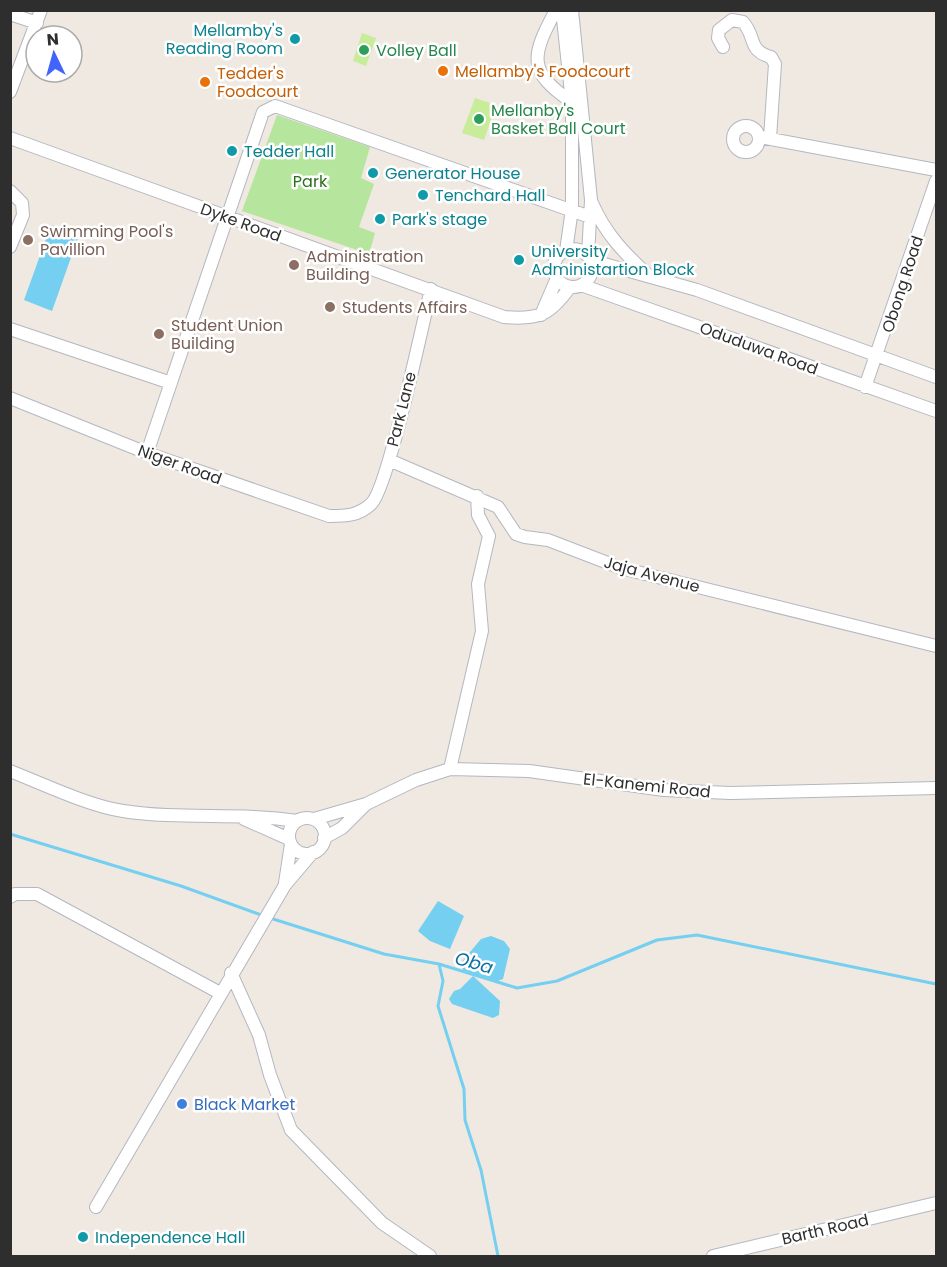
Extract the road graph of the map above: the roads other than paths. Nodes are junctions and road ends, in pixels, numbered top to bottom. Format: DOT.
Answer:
graph roads {
  1 [pos="556,10"];
  2 [pos="562,10"];
  3 [pos="572,10"];
  4 [pos="10,14"];
  5 [pos="39,17"];
  6 [pos="723,47"];
  7 [pos="10,92"];
  8 [pos="572,102"];
  9 [pos="10,138"];
  10 [pos="936,170"];
  11 [pos="936,180"];
  12 [pos="10,191"];
  13 [pos="591,200"];
  14 [pos="572,209"];
  15 [pos="590,217"];
  16 [pos="229,218"];
  17 [pos="10,247"];
  18 [pos="566,250"];
  19 [pos="589,258"];
  20 [pos="650,277"];
  21 [pos="557,278"];
  22 [pos="575,286"];
  23 [pos="431,290"];
  24 [pos="541,316"];
  25 [pos="10,329"];
  26 [pos="878,357"];
  27 [pos="936,377"];
  28 [pos="171,383"];
  29 [pos="865,387"];
  30 [pos="10,398"];
  31 [pos="936,411"];
  32 [pos="147,453"];
  33 [pos="389,460"];
  34 [pos="477,496"];
  35 [pos="352,516"];
  36 [pos="936,646"];
  37 [pos="450,769"];
  38 [pos="10,771"];
  39 [pos="936,788"];
  40 [pos="366,804"];
  41 [pos="241,818"];
  42 [pos="314,819"];
  43 [pos="297,821"];
  44 [pos="324,838"];
  45 [pos="290,842"];
  46 [pos="313,852"];
  47 [pos="285,885"];
  48 [pos="10,897"];
  49 [pos="231,973"];
  50 [pos="220,993"];
  51 [pos="936,1203"];
  52 [pos="96,1207"];
  53 [pos="760,1251"];
  54 [pos="430,1257"];
  55 [pos="713,1257"];
  1 -- 8 [label="street"];
  2 -- 8 [label="street"];
  3 -- 13 [label="street"];
  4 -- 5 [label="street"];
  5 -- 7 [label="street"];
  6 -- 10 [label="street"];
  8 -- 14 [label="street"];
  9 -- 16 [label="street, Dyke Road"];
  11 -- 26 [label="street, Obong Road"];
  12 -- 17 [label="street"];
  13 -- 15 [label="street"];
  13 -- 20 [label="street"];
  14 -- 15 [label="street"];
  14 -- 16 [label="street"];
  14 -- 18 [label="street"];
  15 -- 19 [label="street"];
  16 -- 23 [label="street, Dyke Road"];
  16 -- 28 [label="street"];
  18 -- 19 [label="street"];
  18 -- 21 [label="street"];
  19 -- 20 [label="street, Oduduwa Road"];
  19 -- 22 [label="street"];
  20 -- 26 [label="street, Oduduwa Road"];
  21 -- 22 [label="street"];
  21 -- 24 [label="street"];
  22 -- 24 [label="street"];
  22 -- 29 [label="street, Oduduwa Road"];
  23 -- 24 [label="street, Dyke Road"];
  23 -- 33 [label="street, Park Lane"];
  25 -- 28 [label="street"];
  26 -- 27 [label="street, Oduduwa Road"];
  26 -- 29 [label="street, Obong Road"];
  28 -- 32 [label="street"];
  29 -- 31 [label="street, Oduduwa Road"];
  30 -- 32 [label="street, Niger Road"];
  32 -- 35 [label="street, Niger Road"];
  33 -- 34 [label="street, Jaja Avenue"];
  33 -- 35 [label="street, Park Lane"];
  34 -- 36 [label="street, Jaja Avenue"];
  34 -- 37 [label="street"];
  37 -- 39 [label="street, El-Kanemi Road"];
  37 -- 40 [label="street, El-Kanemi Road"];
  38 -- 41 [label="street"];
  40 -- 42 [label="street, El-Kanemi Road"];
  40 -- 44 [label="street, El-Kanemi Road"];
  41 -- 43 [label="street"];
  41 -- 45 [label="street"];
  42 -- 43 [label="street"];
  42 -- 44 [label="street"];
  43 -- 45 [label="street"];
  44 -- 46 [label="street"];
  45 -- 46 [label="street"];
  45 -- 47 [label="street"];
  46 -- 47 [label="street"];
  47 -- 49 [label="street"];
  48 -- 50 [label="street"];
  49 -- 50 [label="street"];
  49 -- 54 [label="street"];
  50 -- 52 [label="street"];
  51 -- 53 [label="street, Barth Road"];
  53 -- 55 [label="street, Barth Road"];
}
